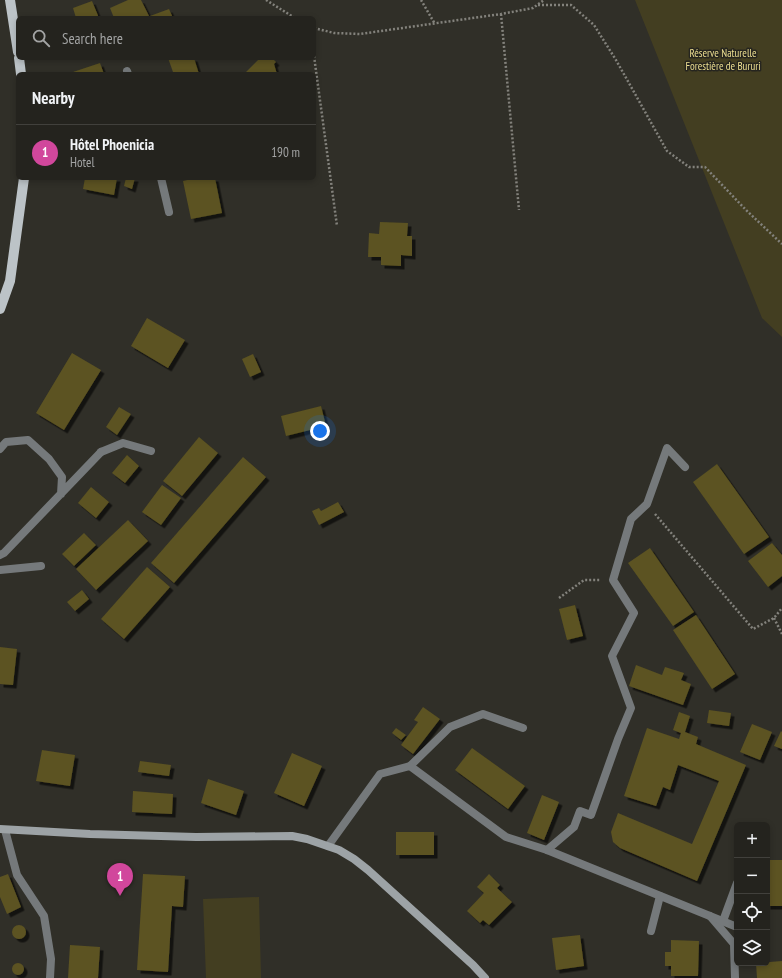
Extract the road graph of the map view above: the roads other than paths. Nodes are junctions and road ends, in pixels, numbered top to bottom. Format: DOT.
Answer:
graph roads {
  1 [pos="10,0"];
  2 [pos="16,39"];
  3 [pos="19,60"];
  4 [pos="21,72"];
  5 [pos="24,180"];
  6 [pos="161,180"];
  7 [pos="169,212"];
  8 [pos="0,309"];
  9 [pos="0,449"];
  10 [pos="151,451"];
  11 [pos="685,467"];
  12 [pos="61,494"];
  13 [pos="0,555"];
  14 [pos="41,566"];
  15 [pos="0,570"];
  16 [pos="523,728"];
  17 [pos="410,766"];
  18 [pos="2,830"];
  19 [pos="328,846"];
  20 [pos="547,850"];
  21 [pos="734,891"];
  22 [pos="660,896"];
  23 [pos="710,916"];
  24 [pos="723,921"];
  25 [pos="734,926"];
  26 [pos="651,931"];
  27 [pos="50,978"];
  28 [pos="485,978"];
  29 [pos="735,978"];
  1 -- 2 [label="main road"];
  3 -- 4 [label="main road"];
  5 -- 8 [label="main road"];
  6 -- 7 [label="street"];
  9 -- 12 [label="street"];
  10 -- 12 [label="street"];
  11 -- 20 [label="street"];
  12 -- 13 [label="street"];
  14 -- 15 [label="street"];
  16 -- 17 [label="street"];
  17 -- 19 [label="street"];
  17 -- 20 [label="street"];
  18 -- 19 [label="street"];
  18 -- 27 [label="street"];
  19 -- 28 [label="street"];
  20 -- 22 [label="street"];
  21 -- 24 [label="street"];
  22 -- 23 [label="street"];
  22 -- 26 [label="street"];
  23 -- 24 [label="street"];
  23 -- 29 [label="street"];
  24 -- 25 [label="street"];
}
